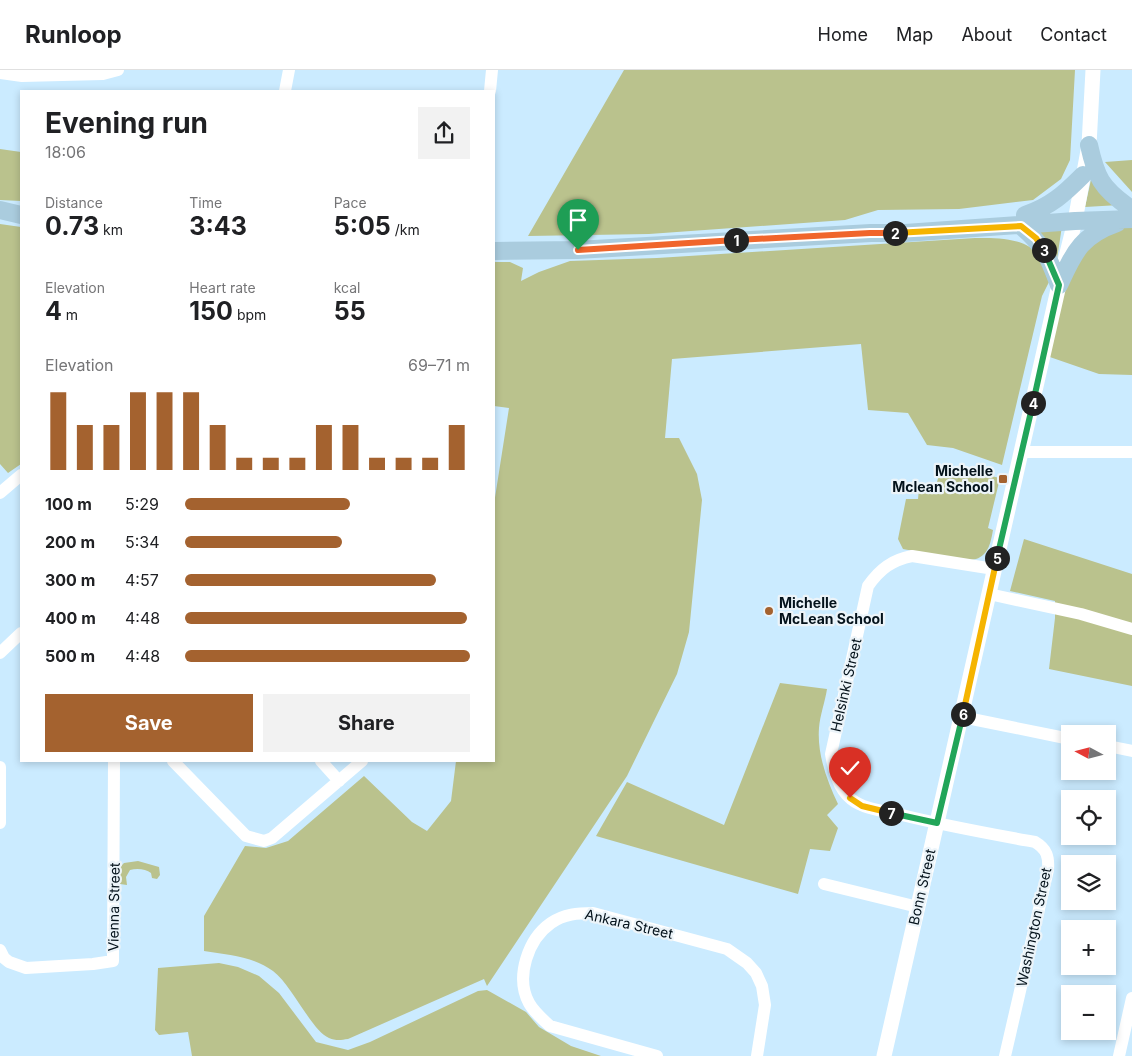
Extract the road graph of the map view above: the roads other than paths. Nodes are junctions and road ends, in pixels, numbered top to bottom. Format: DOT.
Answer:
graph roads {
  1 [pos="118,70"];
  2 [pos="289,70"];
  3 [pos="492,70"];
  4 [pos="1092,70"];
  5 [pos="0,73"];
  6 [pos="284,90"];
  7 [pos="490,90"];
  8 [pos="1089,145"];
  9 [pos="1083,175"];
  10 [pos="1131,213"];
  11 [pos="1076,216"];
  12 [pos="1023,221"];
  13 [pos="499,250"];
  14 [pos="1059,285"];
  15 [pos="1021,452"];
  16 [pos="1132,452"];
  17 [pos="20,476"];
  18 [pos="0,493"];
  19 [pos="994,569"];
  20 [pos="989,594"];
  21 [pos="1132,629"];
  22 [pos="20,634"];
  23 [pos="0,653"];
  24 [pos="962,717"];
  25 [pos="1061,736"];
  26 [pos="1116,748"];
  27 [pos="1132,751"];
  28 [pos="114,762"];
  29 [pos="175,762"];
  30 [pos="322,762"];
  31 [pos="361,762"];
  32 [pos="0,766"];
  33 [pos="338,781"];
  34 [pos="937,823"];
  35 [pos="0,824"];
  36 [pos="824,884"];
  37 [pos="918,907"];
  38 [pos="0,950"];
  39 [pos="1132,998"];
  40 [pos="657,1056"];
  41 [pos="756,1056"];
  42 [pos="884,1056"];
  43 [pos="1005,1056"];
  44 [pos="1119,1056"];
  1 -- 5 [label="street"];
  2 -- 6 [label="street"];
  3 -- 7 [label="street"];
  4 -- 8 [label="street, Bonn Street"];
  8 -- 9 [label="street, Bonn Street"];
  8 -- 10 [label="main road"];
  9 -- 11 [label="street, Bonn Street"];
  9 -- 12 [label="main road"];
  10 -- 11 [label="main road"];
  10 -- 14 [label="main road"];
  11 -- 12 [label="main road"];
  11 -- 14 [label="street, Bonn Street"];
  12 -- 13 [label="main road"];
  12 -- 14 [label="main road"];
  14 -- 15 [label="street, Bonn Street"];
  15 -- 16 [label="street"];
  15 -- 19 [label="street, Bonn Street"];
  17 -- 18 [label="street"];
  19 -- 20 [label="street, Bonn Street"];
  19 -- 34 [label="street, Helsinki Street"];
  20 -- 21 [label="street"];
  20 -- 24 [label="street, Bonn Street"];
  22 -- 23 [label="street"];
  24 -- 25 [label="street"];
  24 -- 34 [label="street, Bonn Street"];
  26 -- 27 [label="street"];
  28 -- 38 [label="street, Vienna Street"];
  29 -- 33 [label="street"];
  30 -- 33 [label="street"];
  31 -- 33 [label="street"];
  32 -- 35 [label="street"];
  34 -- 37 [label="street, Bonn Street"];
  34 -- 43 [label="street, Washington Street"];
  36 -- 37 [label="street"];
  37 -- 42 [label="street, Bonn Street"];
  39 -- 44 [label="street"];
  40 -- 41 [label="street, Ankara Street"];
}
